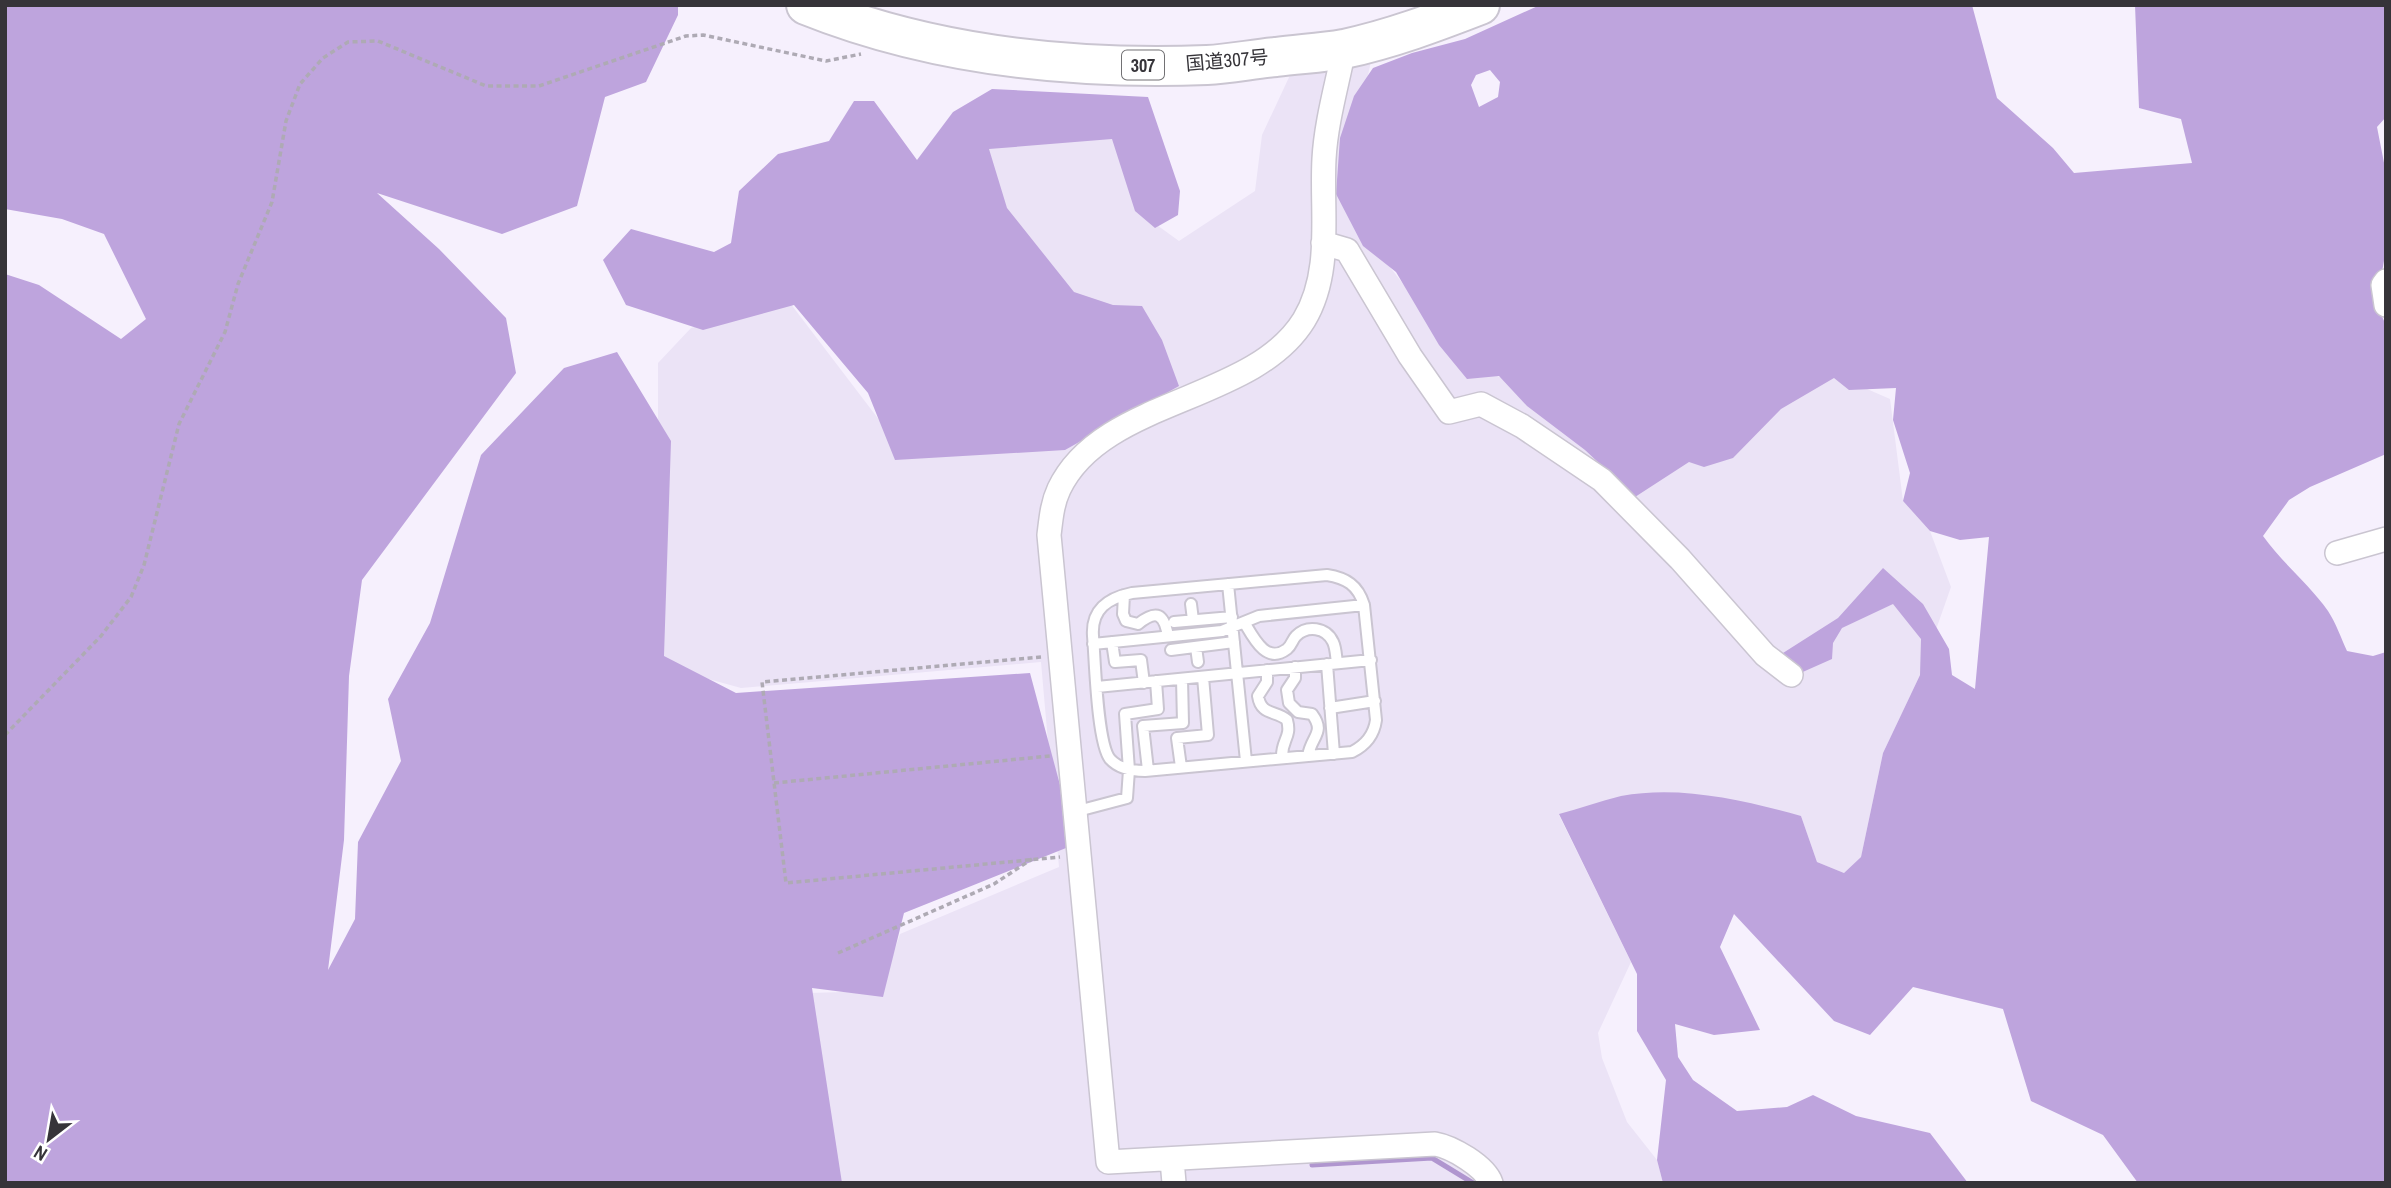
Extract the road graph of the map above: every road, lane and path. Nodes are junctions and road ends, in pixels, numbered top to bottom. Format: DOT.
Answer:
graph roads {
  1 [pos="806,5"];
  2 [pos="1480,5"];
  3 [pos="1343,49"];
  4 [pos="870,52"];
  5 [pos="1323,243"];
  6 [pos="2386,281"];
  7 [pos="2386,305"];
  8 [pos="2386,539"];
  9 [pos="2337,553"];
  10 [pos="1228,584"];
  11 [pos="1124,595"];
  12 [pos="1191,604"];
  13 [pos="1364,605"];
  14 [pos="1193,620"];
  15 [pos="1174,622"];
  16 [pos="1232,622"];
  17 [pos="1244,622"];
  18 [pos="1168,636"];
  19 [pos="1112,642"];
  20 [pos="1234,642"];
  21 [pos="1093,644"];
  22 [pos="1196,647"];
  23 [pos="1171,650"];
  24 [pos="1061,655"];
  25 [pos="1370,660"];
  26 [pos="1198,662"];
  27 [pos="1332,664"];
  28 [pos="1295,667"];
  29 [pos="1267,670"];
  30 [pos="1237,673"];
  31 [pos="1791,675"];
  32 [pos="1203,677"];
  33 [pos="1182,679"];
  34 [pos="1150,682"];
  35 [pos="1097,687"];
  36 [pos="1375,701"];
  37 [pos="1330,708"];
  38 [pos="5,735"];
  39 [pos="1070,754"];
  40 [pos="1334,754"];
  41 [pos="1308,756"];
  42 [pos="1282,758"];
  43 [pos="1246,761"];
  44 [pos="1181,767"];
  45 [pos="1129,770"];
  46 [pos="1148,770"];
  47 [pos="774,783"];
  48 [pos="1074,812"];
  49 [pos="1079,855"];
  50 [pos="1032,859"];
  51 [pos="838,953"];
  52 [pos="1173,1172"];
  53 [pos="1491,1183"];
  1 -- 3 [label="highway, 国道307号 / 307"];
  2 -- 3 [label="highway, 国道307号 / 307"];
  3 -- 5 [label="street"];
  4 -- 38 [label="path"];
  5 -- 24 [label="street"];
  5 -- 31 [label="street"];
  6 -- 7 [label="street"];
  8 -- 9 [label="street"];
  10 -- 11 [label="lane"];
  10 -- 13 [label="lane"];
  10 -- 16 [label="lane"];
  11 -- 18 [label="lane"];
  11 -- 21 [label="lane"];
  12 -- 14 [label="lane"];
  13 -- 17 [label="lane"];
  13 -- 25 [label="lane"];
  14 -- 15 [label="lane"];
  14 -- 16 [label="lane"];
  16 -- 17 [label="lane"];
  16 -- 18 [label="lane"];
  16 -- 20 [label="lane"];
  17 -- 27 [label="lane"];
  18 -- 19 [label="lane"];
  19 -- 21 [label="lane"];
  19 -- 34 [label="lane"];
  20 -- 22 [label="lane"];
  20 -- 30 [label="lane"];
  21 -- 35 [label="lane"];
  22 -- 23 [label="lane"];
  22 -- 26 [label="lane"];
  24 -- 39 [label="street"];
  24 -- 47 [label="path"];
  25 -- 27 [label="lane"];
  25 -- 36 [label="lane"];
  27 -- 28 [label="lane"];
  27 -- 37 [label="lane"];
  28 -- 29 [label="lane"];
  28 -- 41 [label="lane"];
  29 -- 30 [label="lane"];
  29 -- 42 [label="lane"];
  30 -- 32 [label="lane"];
  30 -- 43 [label="lane"];
  32 -- 33 [label="lane"];
  32 -- 44 [label="lane"];
  33 -- 34 [label="lane"];
  33 -- 46 [label="lane"];
  34 -- 35 [label="lane"];
  34 -- 45 [label="lane"];
  35 -- 45 [label="lane"];
  36 -- 37 [label="lane"];
  36 -- 40 [label="lane"];
  37 -- 40 [label="lane"];
  39 -- 47 [label="path"];
  39 -- 48 [label="street"];
  40 -- 41 [label="lane"];
  41 -- 42 [label="lane"];
  42 -- 43 [label="lane"];
  43 -- 44 [label="lane"];
  44 -- 46 [label="lane"];
  45 -- 46 [label="lane"];
  45 -- 48 [label="lane"];
  47 -- 50 [label="path"];
  48 -- 49 [label="street"];
  49 -- 50 [label="path"];
  49 -- 52 [label="street"];
  50 -- 51 [label="path"];
  52 -- 53 [label="street"];
}
